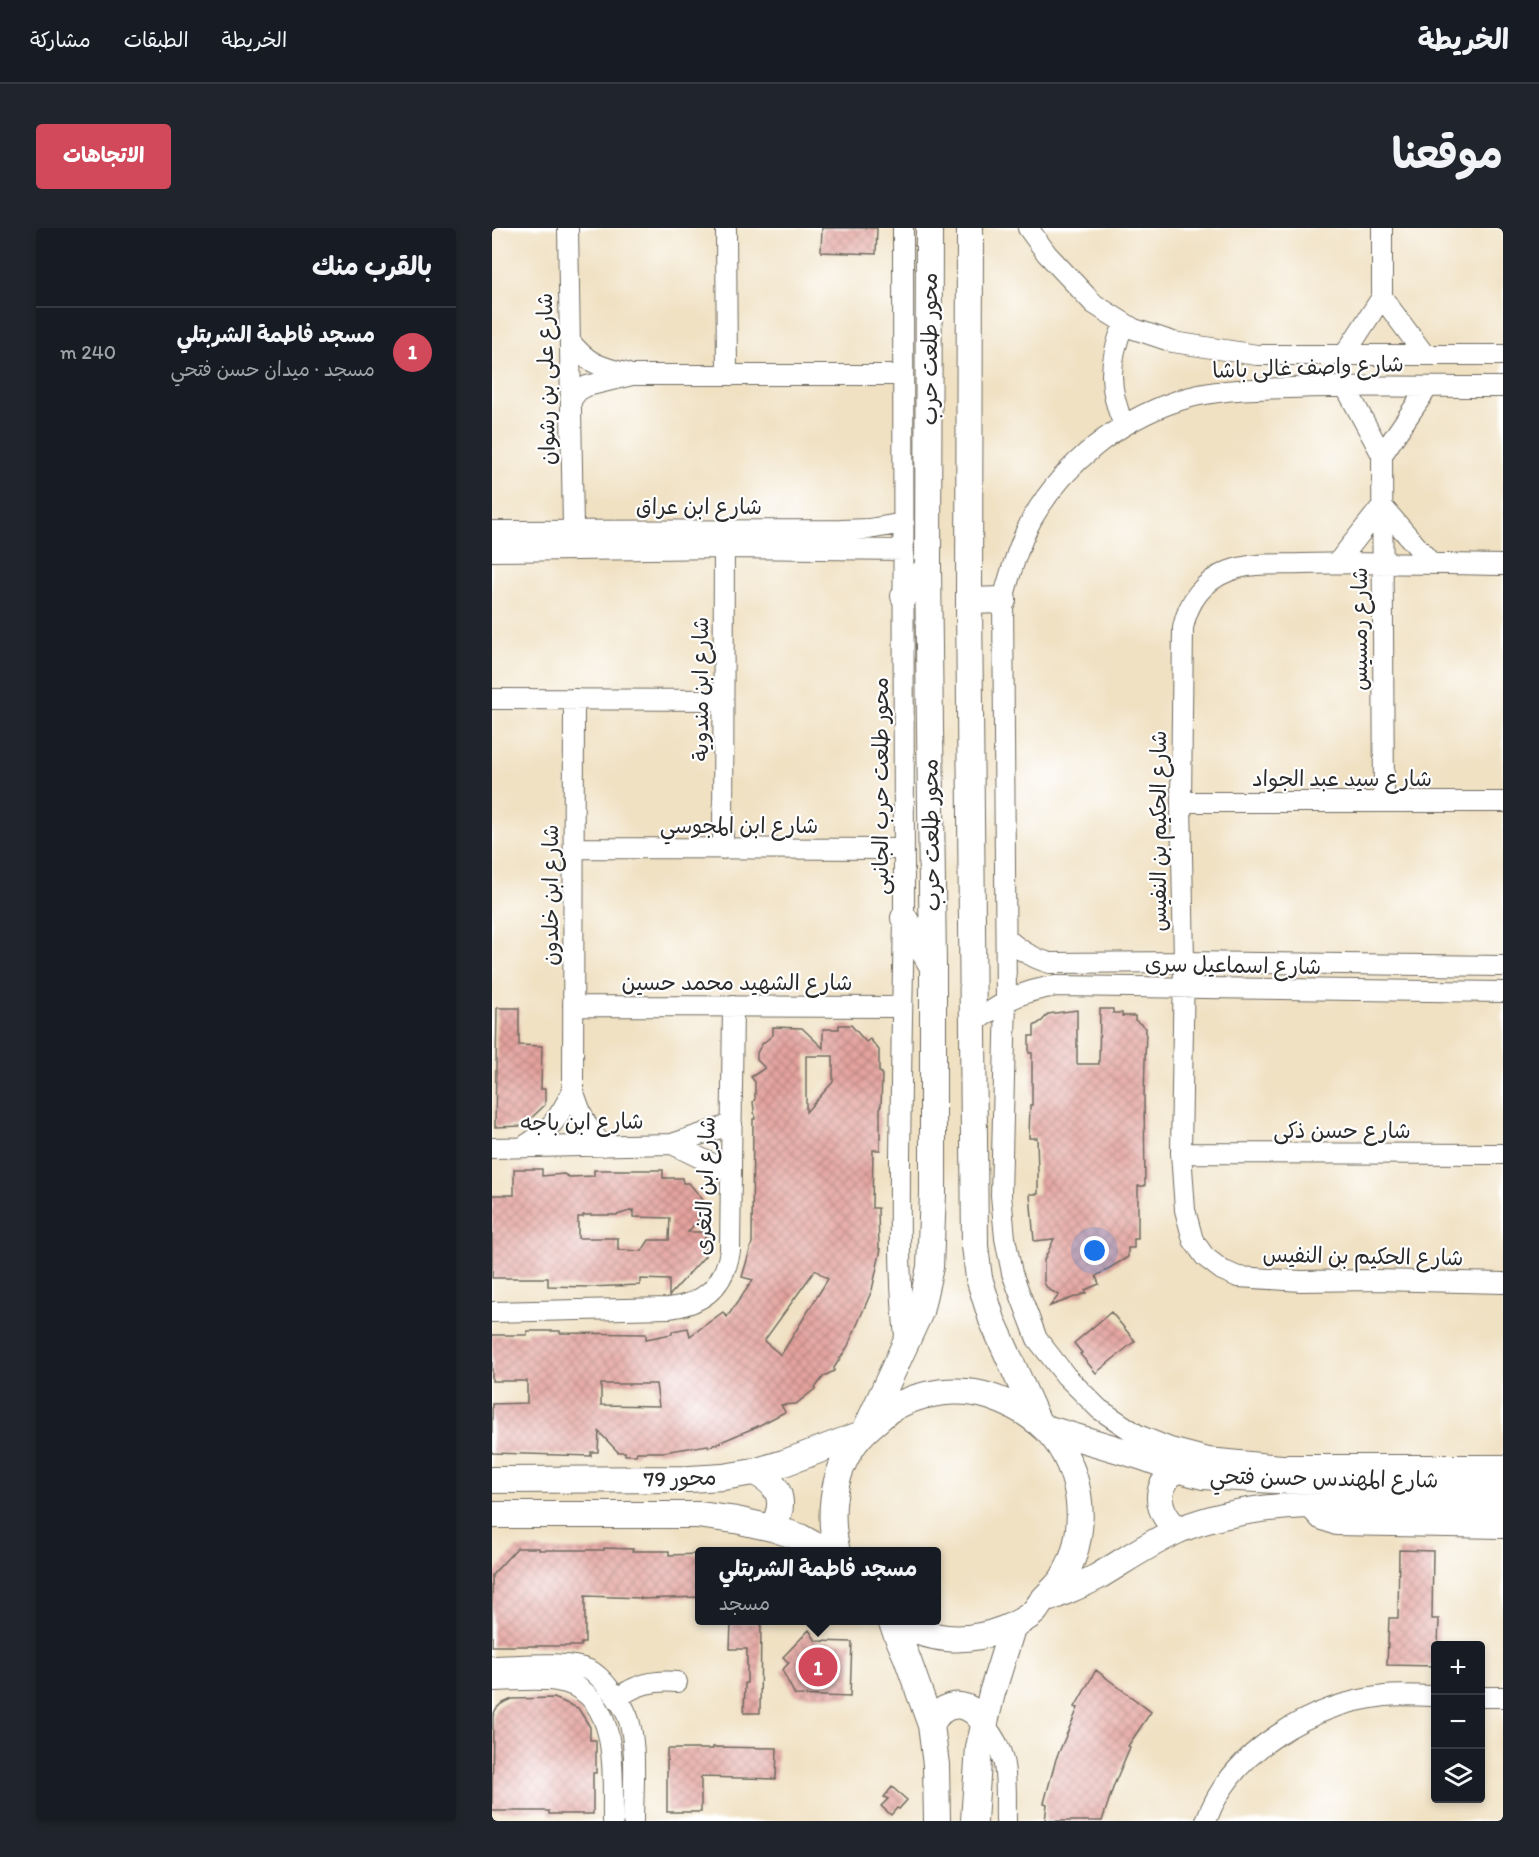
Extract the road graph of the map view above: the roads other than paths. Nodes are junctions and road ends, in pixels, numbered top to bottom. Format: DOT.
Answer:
graph roads {
  1 [pos="568,228"];
  2 [pos="726,228"];
  3 [pos="903,228"];
  4 [pos="929,228"];
  5 [pos="970,228"];
  6 [pos="1028,228"];
  7 [pos="1382,230"];
  8 [pos="1382,297"];
  9 [pos="1124,324"];
  10 [pos="570,341"];
  11 [pos="970,342"];
  12 [pos="930,343"];
  13 [pos="1345,354"];
  14 [pos="1424,354"];
  15 [pos="1503,355"];
  16 [pos="632,375"];
  17 [pos="727,375"];
  18 [pos="903,375"];
  19 [pos="1345,386"];
  20 [pos="1428,387"];
  21 [pos="1503,387"];
  22 [pos="929,397"];
  23 [pos="970,399"];
  24 [pos="571,400"];
  25 [pos="1124,425"];
  26 [pos="1382,455"];
  27 [pos="1382,506"];
  28 [pos="904,524"];
  29 [pos="573,530"];
  30 [pos="492,531"];
  31 [pos="724,539"];
  32 [pos="904,550"];
  33 [pos="492,551"];
  34 [pos="1337,563"];
  35 [pos="1383,564"];
  36 [pos="1432,564"];
  37 [pos="1503,565"];
  38 [pos="928,567"];
  39 [pos="904,597"];
  40 [pos="1003,600"];
  41 [pos="969,601"];
  42 [pos="492,699"];
  43 [pos="574,699"];
  44 [pos="723,700"];
  45 [pos="1181,802"];
  46 [pos="1384,802"];
  47 [pos="1503,802"];
  48 [pos="574,848"];
  49 [pos="723,849"];
  50 [pos="903,849"];
  51 [pos="904,918"];
  52 [pos="1006,938"];
  53 [pos="1184,962"];
  54 [pos="933,966"];
  55 [pos="1503,966"];
  56 [pos="1182,989"];
  57 [pos="1503,992"];
  58 [pos="1006,1000"];
  59 [pos="573,1005"];
  60 [pos="733,1006"];
  61 [pos="901,1007"];
  62 [pos="973,1023"];
  63 [pos="573,1090"];
  64 [pos="732,1124"];
  65 [pos="672,1144"];
  66 [pos="604,1146"];
  67 [pos="523,1147"];
  68 [pos="492,1148"];
  69 [pos="1181,1154"];
  70 [pos="1503,1154"];
  71 [pos="731,1173"];
  72 [pos="933,1193"];
  73 [pos="975,1195"];
  74 [pos="1503,1283"];
  75 [pos="494,1311"];
  76 [pos="906,1344"];
  77 [pos="1041,1425"];
  78 [pos="864,1432"];
  79 [pos="1503,1465"];
  80 [pos="1176,1469"];
  81 [pos="754,1472"];
  82 [pos="1344,1472"];
  83 [pos="492,1480"];
  84 [pos="1503,1481"];
  85 [pos="1307,1506"];
  86 [pos="1503,1506"];
  87 [pos="492,1515"];
  88 [pos="772,1528"];
  89 [pos="1503,1528"];
  90 [pos="1179,1530"];
  91 [pos="819,1547"];
  92 [pos="836,1547"];
  93 [pos="1042,1601"];
  94 [pos="893,1625"];
  95 [pos="899,1625"];
  96 [pos="1013,1625"];
  97 [pos="492,1666"];
  98 [pos="492,1681"];
  99 [pos="677,1682"];
  100 [pos="1431,1696"];
  101 [pos="1485,1697"];
  102 [pos="1503,1697"];
  103 [pos="617,1699"];
  104 [pos="931,1725"];
  105 [pos="985,1726"];
  106 [pos="613,1821"];
  107 [pos="633,1821"];
  108 [pos="937,1821"];
  109 [pos="974,1821"];
  110 [pos="1006,1821"];
  111 [pos="1206,1821"];
  1 -- 10 [label="street, شارع على بن رشوان"];
  2 -- 17 [label="street"];
  3 -- 18 [label="street, محور طلعت حرب الجانبى"];
  4 -- 12 [label="main road, محور طلعت حرب"];
  5 -- 11 [label="main road, محور طلعت حرب"];
  6 -- 9 [label="street, شارع واصف غالى باشا"];
  7 -- 8 [label="street"];
  8 -- 13 [label="street"];
  8 -- 14 [label="street"];
  9 -- 13 [label="street, شارع واصف غالى باشا"];
  9 -- 25 [label="street"];
  10 -- 16 [label="street"];
  10 -- 24 [label="street, شارع على بن رشوان"];
  11 -- 12 [label="main road"];
  11 -- 23 [label="main road, محور طلعت حرب"];
  12 -- 22 [label="main road, محور طلعت حرب"];
  13 -- 14 [label="street, شارع واصف غالى باشا"];
  14 -- 15 [label="street, شارع واصف غالى باشا"];
  16 -- 17 [label="street"];
  16 -- 24 [label="street"];
  17 -- 18 [label="street"];
  18 -- 28 [label="street, محور طلعت حرب الجانبى"];
  19 -- 20 [label="street, شارع واصف غالى باشا"];
  19 -- 25 [label="street, شارع واصف غالى باشا"];
  19 -- 26 [label="street, شارع رمسيس"];
  20 -- 21 [label="street, شارع واصف غالى باشا"];
  20 -- 26 [label="street"];
  22 -- 23 [label="main road"];
  22 -- 38 [label="main road, محور طلعت حرب"];
  23 -- 41 [label="main road, محور طلعت حرب"];
  24 -- 29 [label="street, شارع على بن رشوان"];
  25 -- 40 [label="street, شارع واصف غالى باشا"];
  26 -- 27 [label="street, شارع رمسيس"];
  27 -- 34 [label="street"];
  27 -- 35 [label="street, شارع رمسيس"];
  27 -- 36 [label="street"];
  28 -- 31 [label="street, شارع ابن عراق"];
  28 -- 32 [label="street, محور طلعت حرب الجانبى"];
  29 -- 30 [label="street, شارع ابن عراق"];
  29 -- 31 [label="street, شارع ابن عراق"];
  31 -- 32 [label="street, شارع ابن عراق"];
  31 -- 33 [label="street, شارع ابن عراق"];
  31 -- 44 [label="street, شارع ابن مندوية"];
  32 -- 39 [label="street, محور طلعت حرب الجانبى"];
  34 -- 35 [label="street, شارع الحكيم بن النفيس"];
  34 -- 45 [label="street, شارع الحكيم بن النفيس"];
  35 -- 36 [label="street, شارع الحكيم بن النفيس"];
  35 -- 46 [label="street, شارع رمسيس"];
  36 -- 37 [label="street, شارع الحكيم بن النفيس"];
  38 -- 39 [label="main road"];
  38 -- 54 [label="main road, محور طلعت حرب"];
  39 -- 50 [label="street, محور طلعت حرب الجانبى"];
  40 -- 41 [label="main road"];
  40 -- 52 [label="street"];
  41 -- 62 [label="main road, محور طلعت حرب"];
  42 -- 43 [label="street"];
  43 -- 44 [label="street"];
  43 -- 48 [label="street, شارع ابن خلدون"];
  44 -- 49 [label="street, شارع ابن مندوية"];
  45 -- 46 [label="street, شارع سيد عبد الجواد"];
  45 -- 53 [label="street, شارع الحكيم بن النفيس"];
  46 -- 47 [label="street, شارع سيد عبد الجواد"];
  48 -- 49 [label="street, شارع ابن المجوسي"];
  48 -- 59 [label="street, شارع ابن خلدون"];
  49 -- 50 [label="street, شارع ابن المجوسي"];
  50 -- 51 [label="street, محور طلعت حرب الجانبى"];
  51 -- 54 [label="main road"];
  51 -- 61 [label="street, محور طلعت حرب الجانبى"];
  52 -- 53 [label="street, شارع اسماعيل سرى"];
  52 -- 58 [label="street"];
  53 -- 55 [label="street, شارع اسماعيل سرى"];
  53 -- 56 [label="street, شارع الحكيم بن النفيس"];
  54 -- 72 [label="main road, محور طلعت حرب"];
  56 -- 57 [label="street, شارع اسماعيل سرى"];
  56 -- 58 [label="street, شارع اسماعيل سرى"];
  56 -- 69 [label="street, شارع الحكيم بن النفيس"];
  58 -- 62 [label="street, شارع اسماعيل سرى"];
  58 -- 82 [label="street"];
  59 -- 60 [label="street, شارع الشهيد محمد حسين"];
  59 -- 63 [label="street, شارع ابن خلدون"];
  60 -- 61 [label="street, شارع الشهيد محمد حسين"];
  60 -- 64 [label="street, شارع ابن التغرى"];
  61 -- 76 [label="street, محور طلعت حرب الجانبى"];
  62 -- 73 [label="main road, محور طلعت حرب"];
  63 -- 66 [label="street, شارع ابن خلدون"];
  63 -- 67 [label="street"];
  64 -- 65 [label="street, شارع ابن باجه"];
  64 -- 71 [label="street, شارع ابن التغرى"];
  65 -- 66 [label="street, شارع ابن باجه"];
  65 -- 71 [label="street, شارع ابن باجه"];
  66 -- 67 [label="street, شارع ابن باجه"];
  67 -- 68 [label="street, شارع ابن باجه"];
  69 -- 70 [label="street, شارع حسن ذكى"];
  69 -- 74 [label="street, شارع الحكيم بن النفيس"];
  71 -- 75 [label="street, شارع ابن التغرى"];
  72 -- 73 [label="main road"];
  72 -- 76 [label="main road, محور طلعت حرب"];
  73 -- 77 [label="main road, محور طلعت حرب"];
  76 -- 78 [label="main road, محور طلعت حرب"];
  77 -- 78 [label="main road"];
  77 -- 80 [label="main road, شارع المهندس حسن فتحي"];
  77 -- 93 [label="main road"];
  78 -- 81 [label="main road, محور 79"];
  78 -- 92 [label="main road"];
  79 -- 82 [label="street"];
  80 -- 82 [label="main road, شارع المهندس حسن فتحي"];
  80 -- 90 [label="main road"];
  81 -- 83 [label="main road, محور 79"];
  81 -- 88 [label="main road"];
  82 -- 84 [label="main road, شارع المهندس حسن فتحي"];
  85 -- 86 [label="main road, شارع المهندس حسن فتحي"];
  85 -- 89 [label="street"];
  85 -- 90 [label="main road, شارع المهندس حسن فتحي"];
  87 -- 88 [label="main road, محور 79"];
  88 -- 91 [label="main road, محور 79"];
  90 -- 93 [label="main road, شارع المهندس حسن فتحي"];
  93 -- 96 [label="main road"];
  94 -- 104 [label="main road"];
  95 -- 96 [label="main road"];
  96 -- 105 [label="main road"];
  97 -- 103 [label="street"];
  98 -- 106 [label="street"];
  99 -- 103 [label="street"];
  100 -- 111 [label="street"];
  101 -- 102 [label="street"];
  103 -- 107 [label="street"];
  104 -- 105 [label="main road"];
  104 -- 108 [label="main road"];
  105 -- 109 [label="main road"];
  105 -- 110 [label="street"];
}
